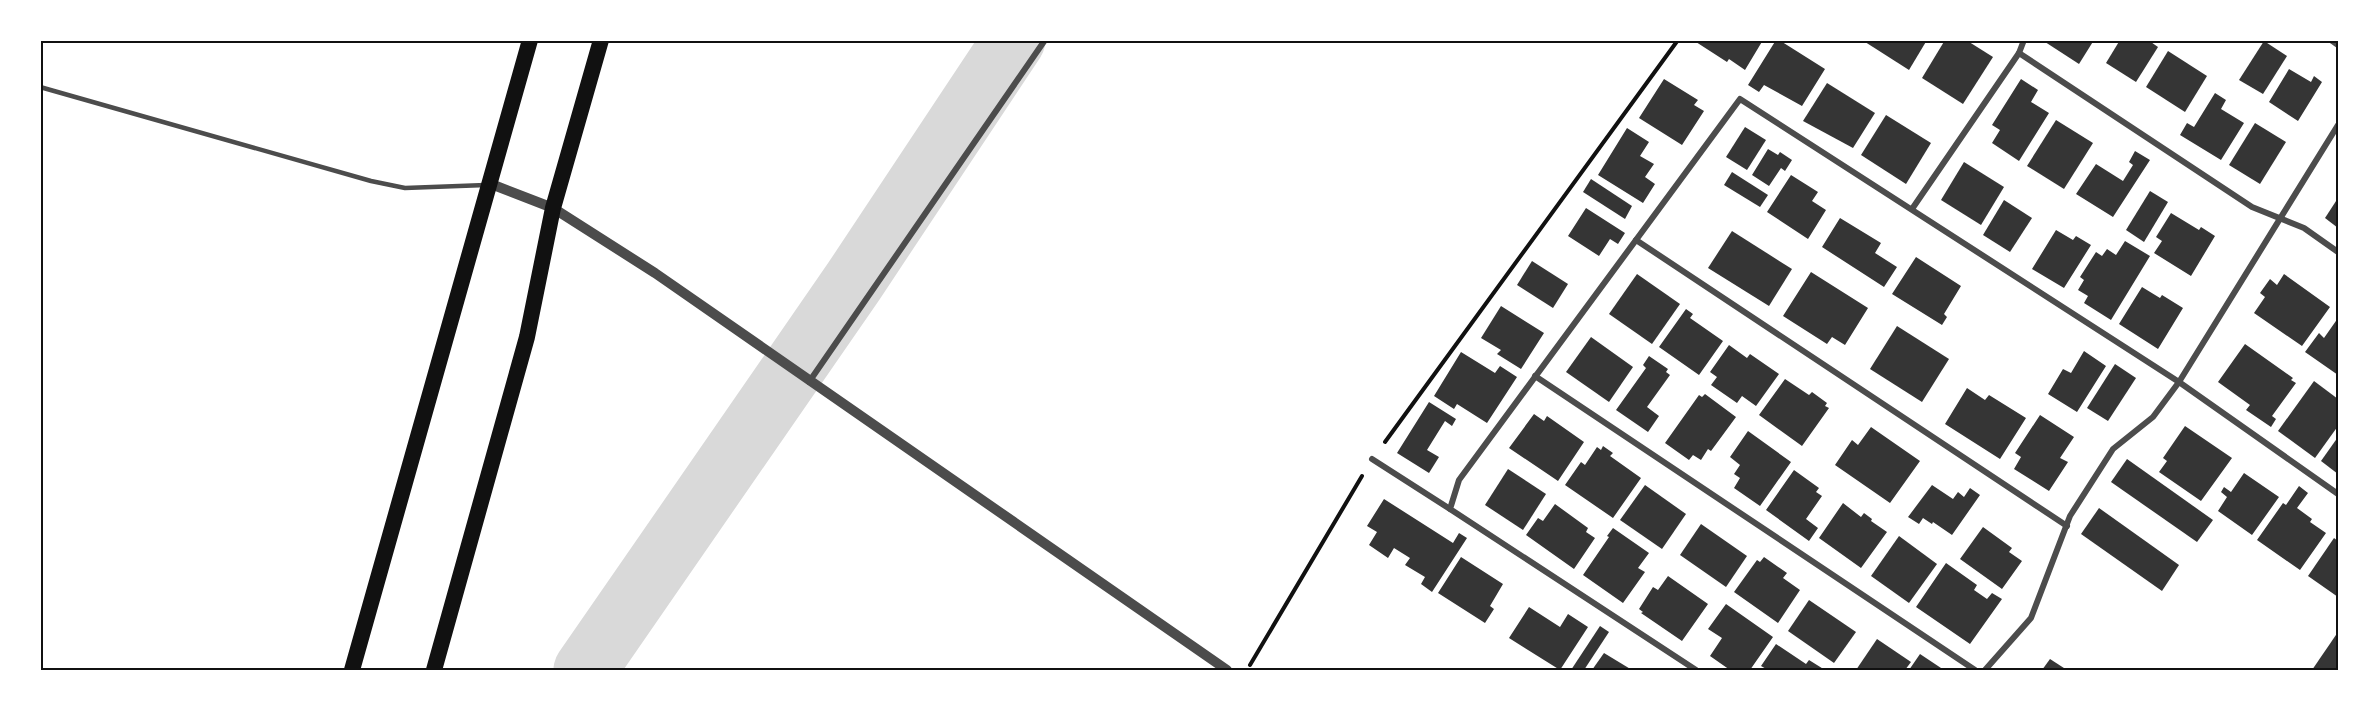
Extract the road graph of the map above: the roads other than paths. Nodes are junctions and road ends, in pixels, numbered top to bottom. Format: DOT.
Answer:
graph roads {
  1 [pos="530,40"];
  2 [pos="601,40"];
  3 [pos="1045,40"];
  4 [pos="2024,40"];
  5 [pos="2331,40"];
  6 [pos="2338,45"];
  7 [pos="2019,53"];
  8 [pos="40,87"];
  9 [pos="2338,125"];
  10 [pos="491,184"];
  11 [pos="553,208"];
  12 [pos="1912,209"];
  13 [pos="2280,218"];
  14 [pos="1636,240"];
  15 [pos="2338,252"];
  16 [pos="1535,376"];
  17 [pos="809,382"];
  18 [pos="2179,382"];
  19 [pos="1372,459"];
  20 [pos="2338,494"];
  21 [pos="1450,509"];
  22 [pos="2067,526"];
  23 [pos="352,670"];
  24 [pos="434,670"];
  25 [pos="1227,670"];
  26 [pos="1696,670"];
  27 [pos="1975,670"];
  28 [pos="1985,670"];
  1 -- 10 [label="highway"];
  2 -- 11 [label="highway"];
  3 -- 17 [label="street"];
  4 -- 7 [label="street"];
  5 -- 6 [label="street"];
  7 -- 12 [label="street"];
  7 -- 13 [label="street"];
  8 -- 10 [label="lane"];
  9 -- 13 [label="street"];
  10 -- 11 [label="street"];
  10 -- 23 [label="highway"];
  11 -- 17 [label="street"];
  11 -- 24 [label="highway"];
  12 -- 14 [label="street"];
  12 -- 18 [label="street"];
  13 -- 15 [label="street"];
  13 -- 18 [label="street"];
  14 -- 16 [label="street"];
  14 -- 22 [label="street"];
  16 -- 21 [label="street"];
  16 -- 27 [label="street"];
  17 -- 25 [label="street"];
  18 -- 20 [label="street"];
  18 -- 22 [label="street"];
  19 -- 21 [label="street"];
  21 -- 26 [label="street"];
  22 -- 28 [label="street"];
}
